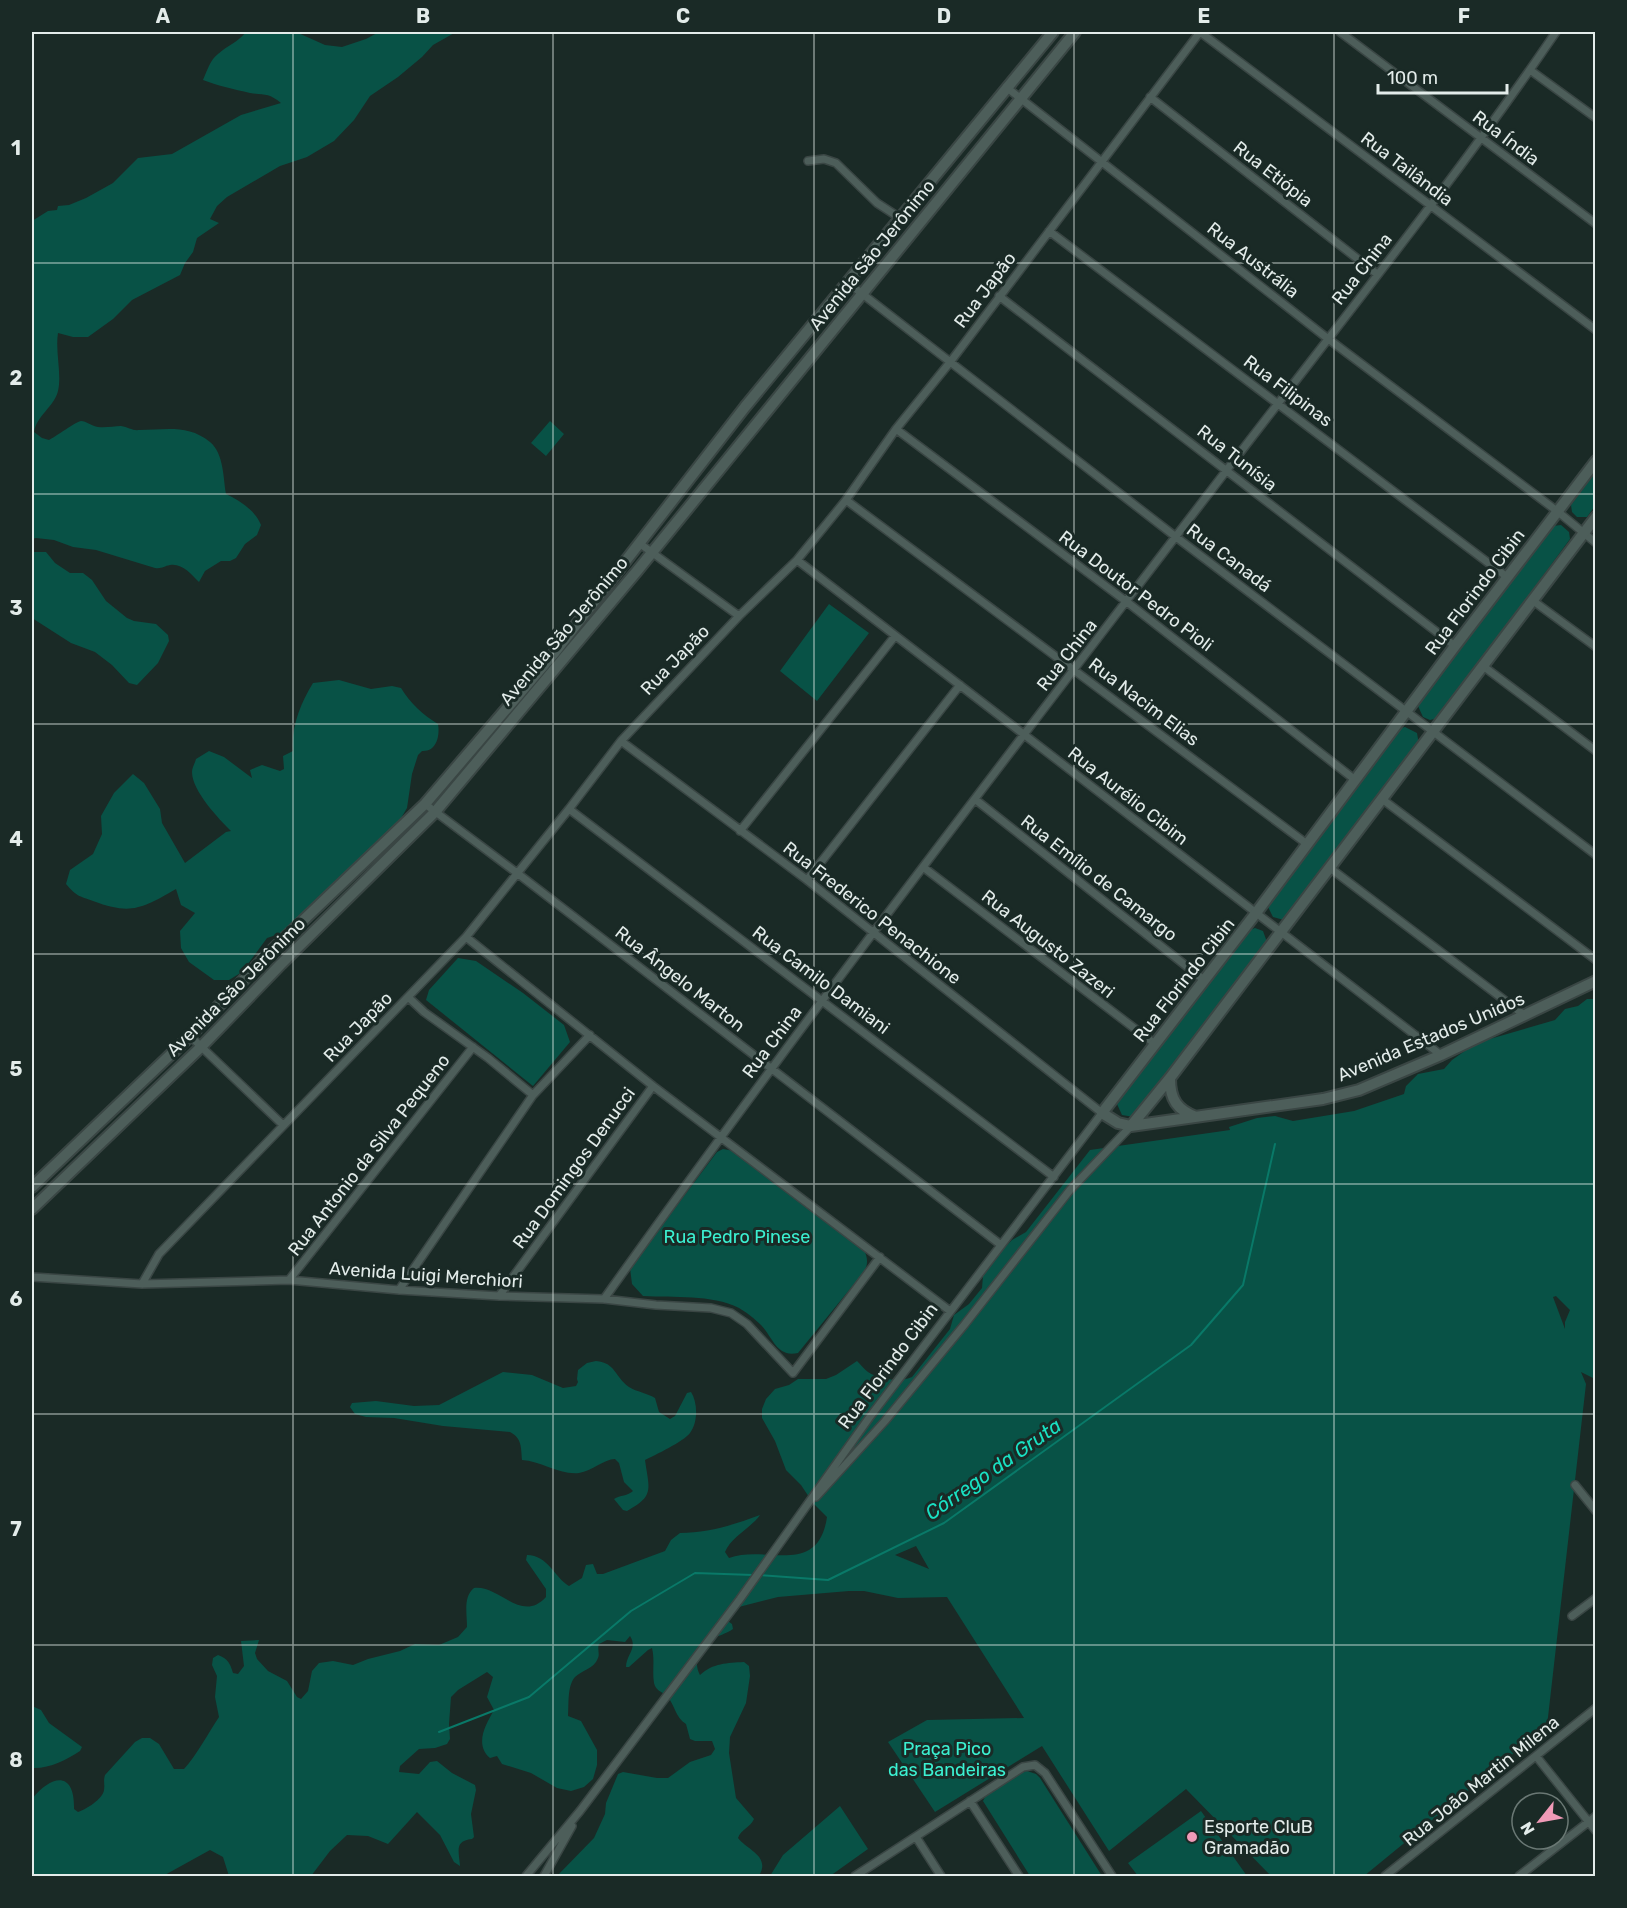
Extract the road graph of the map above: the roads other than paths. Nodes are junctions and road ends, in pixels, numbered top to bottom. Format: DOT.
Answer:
graph roads {
  1 [pos="1053,32"];
  2 [pos="1075,32"];
  3 [pos="1200,32"];
  4 [pos="1340,32"];
  5 [pos="1556,32"];
  6 [pos="1530,70"];
  7 [pos="1006,87"];
  8 [pos="1150,96"];
  9 [pos="1021,99"];
  10 [pos="1596,118"];
  11 [pos="1480,137"];
  12 [pos="1102,160"];
  13 [pos="808,161"];
  14 [pos="1431,205"];
  15 [pos="900,218"];
  16 [pos="1596,224"];
  17 [pos="1049,231"];
  18 [pos="1377,274"];
  19 [pos="847,282"];
  20 [pos="862,294"];
  21 [pos="999,296"];
  22 [pos="1596,330"];
  23 [pos="1327,338"];
  24 [pos="951,361"];
  25 [pos="1279,403"];
  26 [pos="896,429"];
  27 [pos="1596,461"];
  28 [pos="1227,469"];
  29 [pos="846,500"];
  30 [pos="1557,511"];
  31 [pos="1596,517"];
  32 [pos="1583,534"];
  33 [pos="1176,537"];
  34 [pos="639,543"];
  35 [pos="1596,543"];
  36 [pos="651,553"];
  37 [pos="797,560"];
  38 [pos="1507,577"];
  39 [pos="1532,600"];
  40 [pos="1127,602"];
  41 [pos="739,616"];
  42 [pos="895,636"];
  43 [pos="1455,646"];
  44 [pos="1596,647"];
  45 [pos="1483,666"];
  46 [pos="1075,669"];
  47 [pos="960,685"];
  48 [pos="1406,711"];
  49 [pos="1433,732"];
  50 [pos="1025,734"];
  51 [pos="621,741"];
  52 [pos="1596,751"];
  53 [pos="1354,779"];
  54 [pos="1382,799"];
  55 [pos="976,800"];
  56 [pos="425,804"];
  57 [pos="569,809"];
  58 [pos="435,812"];
  59 [pos="740,831"];
  60 [pos="1307,844"];
  61 [pos="1596,855"];
  62 [pos="923,867"];
  63 [pos="1330,868"];
  64 [pos="517,873"];
  65 [pos="807,880"];
  66 [pos="1256,913"];
  67 [pos="874,933"];
  68 [pos="1281,933"];
  69 [pos="466,937"];
  70 [pos="285,938"];
  71 [pos="297,948"];
  72 [pos="1596,960"];
  73 [pos="1204,980"];
  74 [pos="1596,981"];
  75 [pos="408,997"];
  76 [pos="823,1000"];
  77 [pos="1524,1016"];
  78 [pos="590,1035"];
  79 [pos="190,1036"];
  80 [pos="1155,1044"];
  81 [pos="201,1047"];
  82 [pos="473,1047"];
  83 [pos="1441,1055"];
  84 [pos="771,1068"];
  85 [pos="1170,1078"];
  86 [pos="653,1086"];
  87 [pos="533,1095"];
  88 [pos="1102,1113"];
  89 [pos="1196,1117"];
  90 [pos="283,1125"];
  91 [pos="1131,1126"];
  92 [pos="720,1136"];
  93 [pos="1054,1176"];
  94 [pos="32,1187"];
  95 [pos="32,1209"];
  96 [pos="1001,1245"];
  97 [pos="880,1257"];
  98 [pos="32,1277"];
  99 [pos="289,1280"];
  100 [pos="142,1284"];
  101 [pos="399,1290"];
  102 [pos="499,1296"];
  103 [pos="604,1299"];
  104 [pos="951,1311"];
  105 [pos="1575,1485"];
  106 [pos="1596,1511"];
  107 [pos="796,1518"];
  108 [pos="1596,1598"];
  109 [pos="1572,1616"];
  110 [pos="1596,1708"];
  111 [pos="1536,1756"];
  112 [pos="970,1801"];
  113 [pos="580,1810"];
  114 [pos="1596,1816"];
  115 [pos="1588,1821"];
  116 [pos="1596,1831"];
  117 [pos="916,1837"];
  118 [pos="866,1874"];
  119 [pos="526,1876"];
  120 [pos="544,1876"];
  121 [pos="855,1876"];
  122 [pos="941,1876"];
  123 [pos="1019,1876"];
  124 [pos="1112,1876"];
  125 [pos="1385,1876"];
  126 [pos="1519,1876"];
  1 -- 7 [label="street, Avenida São Jerônimo"];
  2 -- 9 [label="street, Avenida São Jerônimo"];
  3 -- 8 [label="street, Rua Japão"];
  3 -- 14 [label="street, Rua Tailândia"];
  4 -- 11 [label="street, Rua Índia"];
  5 -- 6 [label="street, Rua China"];
  6 -- 10 [label="street"];
  6 -- 11 [label="street, Rua China"];
  7 -- 9 [label="street, Rua Austrália"];
  7 -- 15 [label="street, Avenida São Jerônimo"];
  8 -- 12 [label="street, Rua Japão"];
  8 -- 18 [label="street, Rua Etiópia"];
  9 -- 12 [label="street, Rua Austrália"];
  9 -- 20 [label="street, Avenida São Jerônimo"];
  11 -- 14 [label="street, Rua China"];
  11 -- 16 [label="street, Rua Índia"];
  12 -- 17 [label="street, Rua Japão"];
  12 -- 23 [label="street, Rua Austrália"];
  13 -- 15 [label="street"];
  14 -- 18 [label="street, Rua China"];
  14 -- 22 [label="street, Rua Tailândia"];
  15 -- 19 [label="street, Avenida São Jerônimo"];
  17 -- 21 [label="street, Rua Japão"];
  17 -- 25 [label="street, Rua Filipinas"];
  18 -- 23 [label="street, Rua China"];
  19 -- 20 [label="street, Rua Canadá"];
  19 -- 34 [label="street, Avenida São Jerônimo"];
  20 -- 24 [label="street, Rua Canadá"];
  20 -- 36 [label="street, Avenida São Jerônimo"];
  21 -- 24 [label="street, Rua Japão"];
  21 -- 28 [label="street, Rua Tunísia"];
  23 -- 25 [label="street, Rua China"];
  23 -- 30 [label="street, Rua Austrália"];
  24 -- 26 [label="street, Rua Japão"];
  24 -- 33 [label="street, Rua Canadá"];
  25 -- 28 [label="street, Rua China"];
  25 -- 38 [label="street, Rua Filipinas"];
  26 -- 29 [label="street, Rua Japão"];
  26 -- 40 [label="street, Rua Doutor Pedro Pioli"];
  27 -- 30 [label="street, Rua Florindo Cibin"];
  28 -- 33 [label="street, Rua China"];
  28 -- 43 [label="street, Rua Tunísia"];
  29 -- 37 [label="street, Rua Japão"];
  29 -- 46 [label="street, Rua Nacim Elias"];
  30 -- 32 [label="street, Rua Austrália"];
  30 -- 38 [label="street, Rua Florindo Cibin"];
  31 -- 32 [label="street, Rua Florindo Cibin"];
  32 -- 35 [label="street, Rua Austrália"];
  32 -- 39 [label="street, Rua Florindo Cibin"];
  33 -- 40 [label="street, Rua China"];
  33 -- 48 [label="street, Rua Canadá"];
  34 -- 36 [label="street"];
  34 -- 56 [label="street, Avenida São Jerônimo"];
  36 -- 41 [label="street"];
  36 -- 58 [label="street, Avenida São Jerônimo"];
  37 -- 41 [label="street, Rua Japão"];
  37 -- 42 [label="street, Rua Aurélio Cibim"];
  38 -- 43 [label="street, Rua Florindo Cibin"];
  39 -- 44 [label="street"];
  39 -- 45 [label="street, Rua Florindo Cibin"];
  40 -- 46 [label="street, Rua China"];
  40 -- 53 [label="street, Rua Doutor Pedro Pioli"];
  41 -- 51 [label="street, Rua Japão"];
  42 -- 47 [label="street, Rua Aurélio Cibim"];
  42 -- 59 [label="street"];
  43 -- 48 [label="street, Rua Florindo Cibin"];
  45 -- 49 [label="street, Rua Florindo Cibin"];
  45 -- 52 [label="street"];
  46 -- 50 [label="street, Rua China"];
  46 -- 60 [label="street, Rua Nacim Elias"];
  47 -- 50 [label="street, Rua Aurélio Cibim"];
  47 -- 65 [label="street"];
  48 -- 49 [label="street, Rua Canadá"];
  48 -- 53 [label="street, Rua Florindo Cibin"];
  49 -- 54 [label="street, Rua Florindo Cibin"];
  49 -- 61 [label="street, Rua Canadá"];
  50 -- 55 [label="street, Rua China"];
  50 -- 66 [label="street, Rua Aurélio Cibim"];
  51 -- 57 [label="street, Rua Japão"];
  51 -- 59 [label="street, Rua Frederico Penachione"];
  53 -- 60 [label="street, Rua Florindo Cibin"];
  54 -- 63 [label="street, Rua Florindo Cibin"];
  54 -- 72 [label="street"];
  55 -- 62 [label="street, Rua China"];
  55 -- 73 [label="street, Rua Emílio de Camargo"];
  56 -- 58 [label="street, Rua Ângelo Marton"];
  56 -- 70 [label="street, Avenida São Jerônimo"];
  57 -- 64 [label="street, Rua Japão"];
  57 -- 76 [label="street, Rua Camilo Damiani"];
  58 -- 64 [label="street, Rua Ângelo Marton"];
  58 -- 71 [label="street, Avenida São Jerônimo"];
  59 -- 65 [label="street, Rua Frederico Penachione"];
  60 -- 66 [label="street, Rua Florindo Cibin"];
  62 -- 67 [label="street, Rua China"];
  62 -- 80 [label="street, Rua Augusto Zazeri"];
  63 -- 68 [label="street, Rua Florindo Cibin"];
  63 -- 77 [label="street"];
  64 -- 69 [label="street, Rua Japão"];
  64 -- 84 [label="street, Rua Ângelo Marton"];
  65 -- 67 [label="street, Rua Frederico Penachione"];
  66 -- 68 [label="street, Rua Aurélio Cibim"];
  66 -- 73 [label="street, Rua Florindo Cibin"];
  67 -- 76 [label="street, Rua China"];
  67 -- 88 [label="street, Rua Frederico Penachione"];
  68 -- 83 [label="street, Rua Aurélio Cibim"];
  68 -- 85 [label="street, Rua Florindo Cibin"];
  69 -- 75 [label="street, Rua Japão"];
  69 -- 78 [label="street"];
  70 -- 71 [label="street"];
  70 -- 79 [label="street, Avenida São Jerônimo"];
  71 -- 81 [label="street, Avenida São Jerônimo"];
  73 -- 80 [label="street, Rua Florindo Cibin"];
  74 -- 77 [label="street, Avenida Estados Unidos"];
  75 -- 82 [label="street"];
  75 -- 90 [label="street, Rua Japão"];
  76 -- 84 [label="street, Rua China"];
  76 -- 93 [label="street, Rua Camilo Damiani"];
  77 -- 83 [label="street, Avenida Estados Unidos"];
  78 -- 86 [label="street"];
  78 -- 87 [label="street"];
  79 -- 81 [label="street"];
  79 -- 94 [label="street, Avenida São Jerônimo"];
  80 -- 88 [label="street, Rua Florindo Cibin"];
  81 -- 90 [label="street"];
  81 -- 95 [label="street, Avenida São Jerônimo"];
  82 -- 87 [label="street"];
  82 -- 99 [label="street, Rua Antonio da Silva Pequeno"];
  83 -- 89 [label="street, Avenida Estados Unidos"];
  84 -- 92 [label="street, Rua China"];
  84 -- 96 [label="street, Rua Ângelo Marton"];
  85 -- 89 [label="street"];
  85 -- 91 [label="street, Rua Florindo Cibin"];
  86 -- 92 [label="street"];
  86 -- 102 [label="street, Rua Domingos Denucci"];
  87 -- 101 [label="street"];
  88 -- 91 [label="street"];
  88 -- 93 [label="street, Rua Florindo Cibin"];
  89 -- 91 [label="street, Avenida Estados Unidos"];
  90 -- 100 [label="street, Rua Japão"];
  91 -- 107 [label="street, Rua Florindo Cibin"];
  92 -- 97 [label="street"];
  92 -- 103 [label="street, Rua China"];
  93 -- 96 [label="street, Rua Florindo Cibin"];
  96 -- 104 [label="street, Rua Florindo Cibin"];
  97 -- 103 [label="street, Avenida Luigi Merchiori"];
  97 -- 104 [label="street"];
  98 -- 100 [label="street, Avenida Luigi Merchiori"];
  99 -- 100 [label="street, Avenida Luigi Merchiori"];
  99 -- 101 [label="street, Avenida Luigi Merchiori"];
  101 -- 102 [label="street, Avenida Luigi Merchiori"];
  102 -- 103 [label="street, Avenida Luigi Merchiori"];
  104 -- 107 [label="street, Rua Florindo Cibin"];
  105 -- 106 [label="street"];
  107 -- 113 [label="street, Rua Florindo Cibin"];
  108 -- 109 [label="street"];
  110 -- 111 [label="street, Rua João Martin Milena"];
  111 -- 115 [label="street"];
  111 -- 125 [label="street, Rua João Martin Milena"];
  112 -- 117 [label="street"];
  112 -- 123 [label="street"];
  112 -- 124 [label="street"];
  113 -- 119 [label="street, Rua Florindo Cibin"];
  113 -- 120 [label="street, Rua Florindo Cibin"];
  114 -- 115 [label="street"];
  115 -- 116 [label="street"];
  115 -- 126 [label="street"];
  117 -- 118 [label="street"];
  117 -- 122 [label="street"];
  118 -- 121 [label="street"];
}
